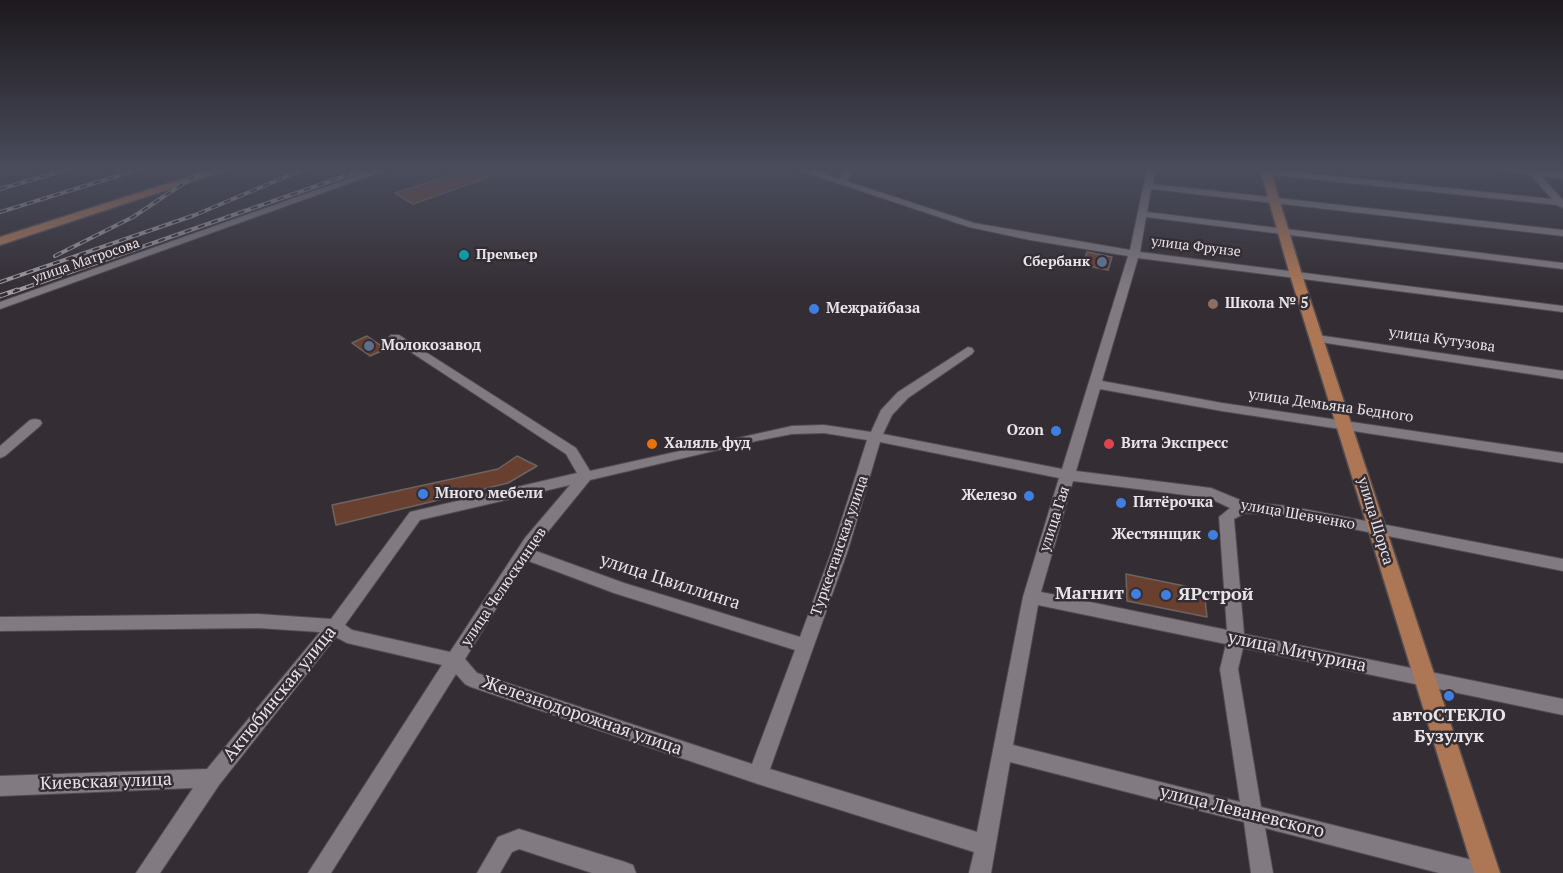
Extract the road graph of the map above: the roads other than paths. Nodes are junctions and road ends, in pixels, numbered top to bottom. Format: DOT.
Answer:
graph roads {
  1 [pos="97,210"];
  2 [pos="271,210"];
  3 [pos="924,210"];
  4 [pos="1143,210"];
  5 [pos="1277,210"];
  6 [pos="1359,210"];
  7 [pos="1142,214"];
  8 [pos="1284,233"];
  9 [pos="1563,233"];
  10 [pos="0,241"];
  11 [pos="1134,255"];
  12 [pos="1563,266"];
  13 [pos="1296,275"];
  14 [pos="0,306"];
  15 [pos="1563,309"];
  16 [pos="394,337"];
  17 [pos="1317,339"];
  18 [pos="968,351"];
  19 [pos="1563,375"];
  20 [pos="1095,384"];
  21 [pos="35,423"];
  22 [pos="1345,425"];
  23 [pos="875,437"];
  24 [pos="0,453"];
  25 [pos="1563,458"];
  26 [pos="1068,475"];
  27 [pos="586,476"];
  28 [pos="1243,507"];
  29 [pos="415,516"];
  30 [pos="1378,530"];
  31 [pos="523,553"];
  32 [pos="1563,565"];
  33 [pos="1031,597"];
  34 [pos="0,624"];
  35 [pos="334,626"];
  36 [pos="1236,639"];
  37 [pos="805,646"];
  38 [pos="455,662"];
  39 [pos="1424,678"];
  40 [pos="1563,706"];
  41 [pos="1003,751"];
  42 [pos="758,775"];
  43 [pos="212,778"];
  44 [pos="0,786"];
  45 [pos="1254,815"];
  46 [pos="986,844"];
  47 [pos="147,873"];
  48 [pos="319,873"];
  49 [pos="488,873"];
  50 [pos="625,873"];
  51 [pos="980,873"];
  52 [pos="1262,873"];
  53 [pos="1480,873"];
  54 [pos="1487,873"];
  1 -- 10 [label="main road"];
  2 -- 14 [label="street, улица Матросова"];
  3 -- 11 [label="street, улица Фрунзе"];
  4 -- 7 [label="street, улица Гая"];
  5 -- 8 [label="main road, улица Щорса"];
  6 -- 9 [label="street"];
  7 -- 8 [label="street"];
  7 -- 11 [label="street, улица Гая"];
  8 -- 12 [label="street"];
  8 -- 13 [label="main road, улица Щорса"];
  11 -- 13 [label="street, улица Фрунзе"];
  11 -- 20 [label="street, улица Гая"];
  13 -- 15 [label="street, улица Фрунзе"];
  13 -- 17 [label="main road, улица Щорса"];
  16 -- 27 [label="street"];
  17 -- 19 [label="street, улица Кутузова"];
  17 -- 22 [label="main road, улица Щорса"];
  18 -- 23 [label="street, Туркестанская улица"];
  20 -- 22 [label="street, улица Демьяна Бедного"];
  20 -- 26 [label="street, улица Гая"];
  21 -- 24 [label="street"];
  22 -- 25 [label="street, улица Демьяна Бедного"];
  22 -- 30 [label="main road, улица Щорса"];
  23 -- 26 [label="street, улица Шевченко"];
  23 -- 27 [label="street, улица Шевченко"];
  23 -- 37 [label="street, Туркестанская улица"];
  26 -- 28 [label="street, улица Шевченко"];
  26 -- 33 [label="street, улица Гая"];
  27 -- 29 [label="street, улица Шевченко"];
  27 -- 31 [label="street, улица Челюскинцев"];
  28 -- 30 [label="street, улица Шевченко"];
  28 -- 36 [label="street"];
  29 -- 35 [label="street, Актюбинская улица"];
  30 -- 32 [label="street, улица Шевченко"];
  30 -- 39 [label="main road, улица Щорса"];
  31 -- 37 [label="street, улица Цвиллинга"];
  31 -- 38 [label="street, улица Челюскинцев"];
  33 -- 36 [label="street, улица Мичурина"];
  33 -- 41 [label="street, улица Гая"];
  34 -- 35 [label="street, Железнодорожная улица"];
  35 -- 38 [label="street, Железнодорожная улица"];
  35 -- 43 [label="street, Актюбинская улица"];
  36 -- 39 [label="street, улица Мичурина"];
  36 -- 45 [label="street"];
  37 -- 42 [label="street, Туркестанская улица"];
  38 -- 42 [label="street, Железнодорожная улица"];
  38 -- 48 [label="street, улица Челюскинцев"];
  39 -- 40 [label="street, улица Мичурина"];
  39 -- 54 [label="main road, улица Щорса"];
  41 -- 45 [label="street, улица Леваневского"];
  41 -- 46 [label="street, улица Гая"];
  42 -- 46 [label="street, Железнодорожная улица"];
  43 -- 44 [label="street, Киевская улица"];
  43 -- 47 [label="street, Актюбинская улица"];
  45 -- 52 [label="street"];
  45 -- 53 [label="street, улица Леваневского"];
  46 -- 51 [label="street, улица Гая"];
  49 -- 50 [label="street"];
}
